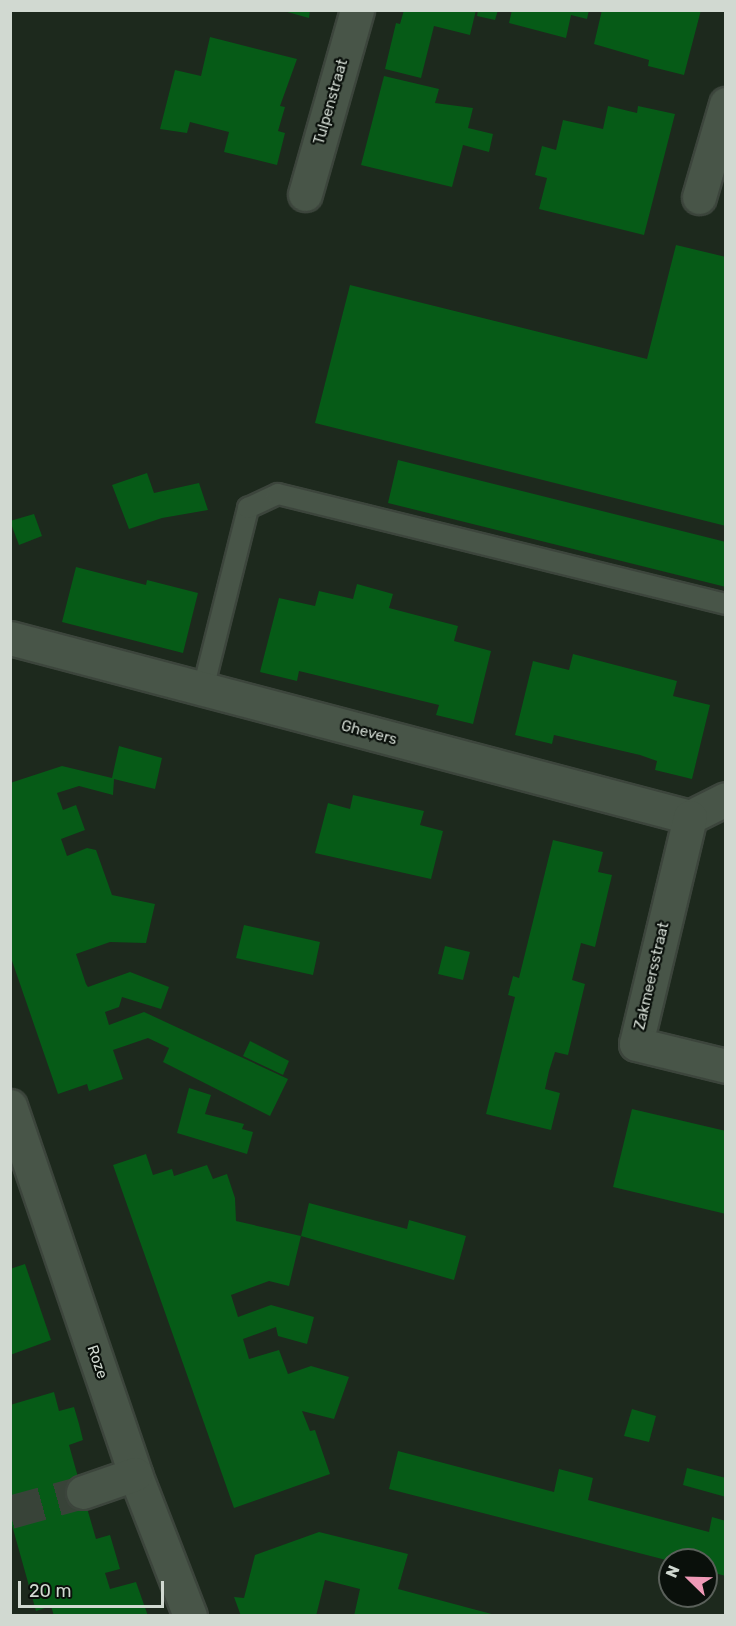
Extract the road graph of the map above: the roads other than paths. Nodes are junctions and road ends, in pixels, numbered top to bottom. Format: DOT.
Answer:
graph roads {
  1 [pos="357,10"];
  2 [pos="726,104"];
  3 [pos="305,194"];
  4 [pos="699,197"];
  5 [pos="726,604"];
  6 [pos="10,638"];
  7 [pos="203,689"];
  8 [pos="726,799"];
  9 [pos="690,817"];
  10 [pos="726,1066"];
  11 [pos="10,1106"];
  12 [pos="135,1474"];
  13 [pos="83,1492"];
  14 [pos="190,1616"];
  1 -- 3 [label="street, Tulpenstraat"];
  2 -- 4 [label="street"];
  5 -- 7 [label="lane"];
  6 -- 7 [label="street, Ghevers"];
  7 -- 9 [label="street, Ghevers"];
  8 -- 9 [label="street"];
  9 -- 10 [label="street, Zakmeersstraat"];
  11 -- 12 [label="street, Roze"];
  12 -- 13 [label="street"];
  12 -- 14 [label="street, Roze"];
}
